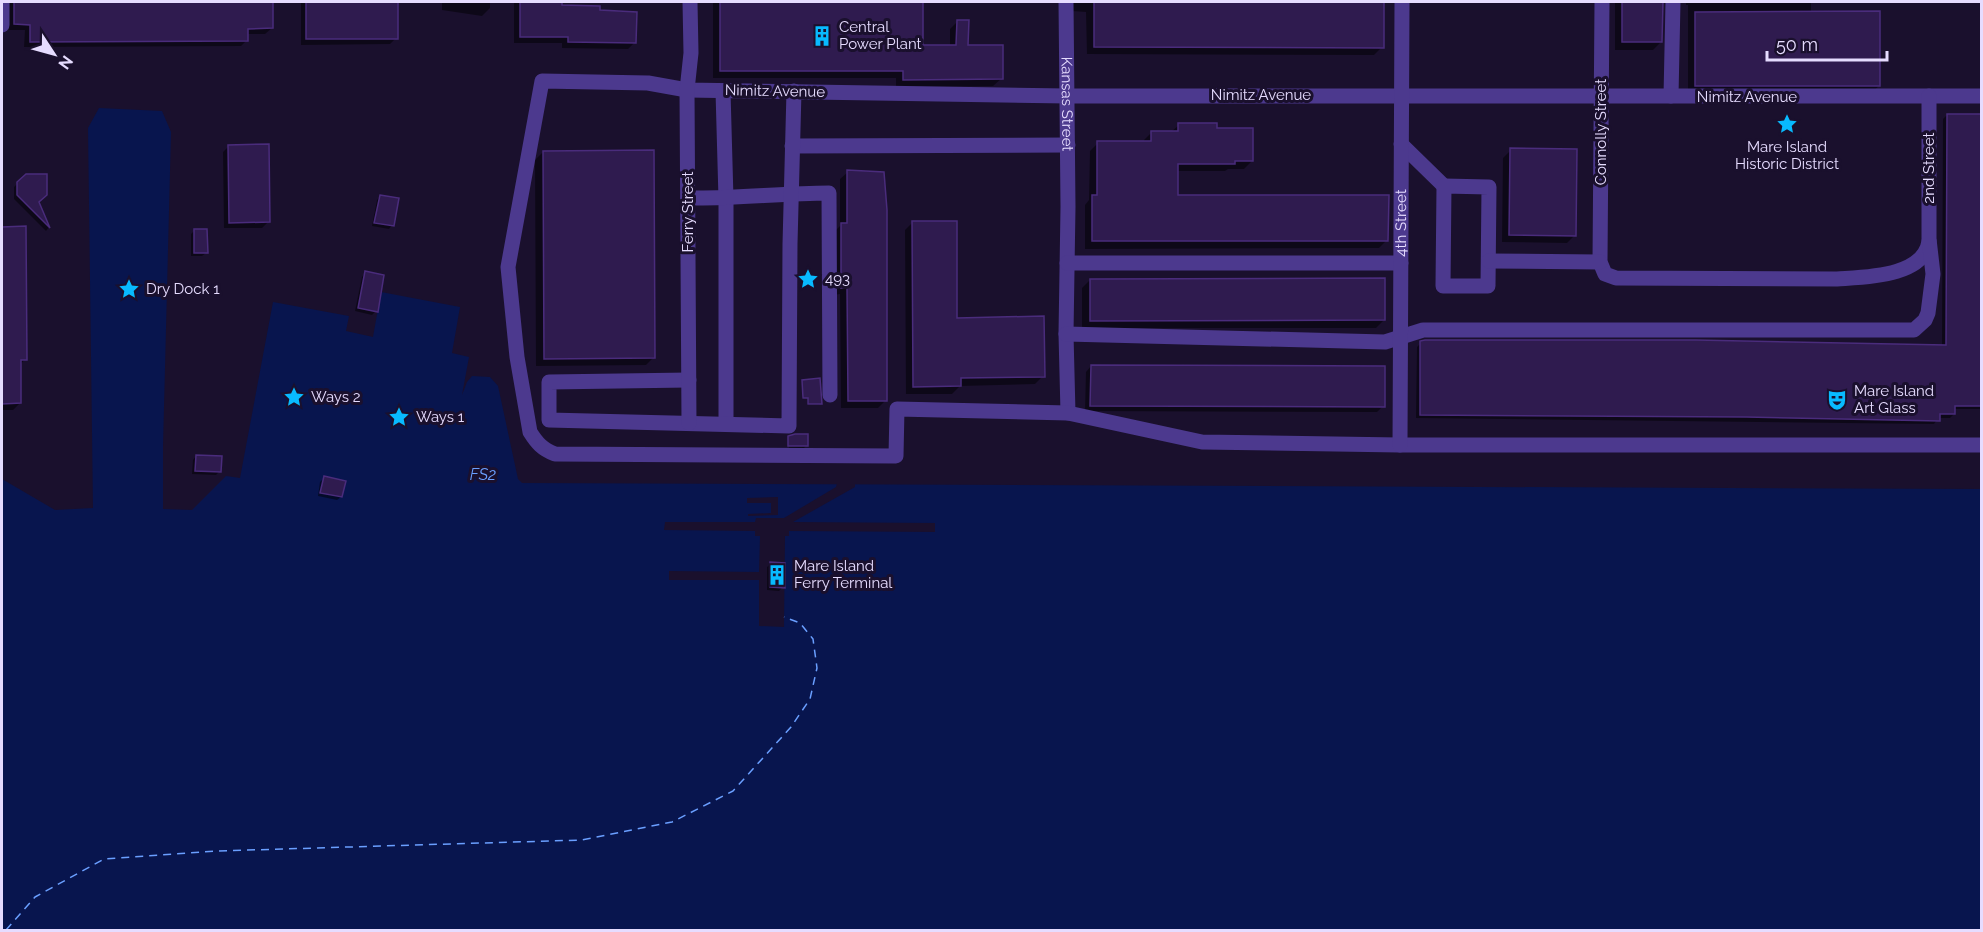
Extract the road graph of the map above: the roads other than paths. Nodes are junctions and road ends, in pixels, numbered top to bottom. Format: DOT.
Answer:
graph roads {
  1 [pos="2,2"];
  2 [pos="690,2"];
  3 [pos="1066,2"];
  4 [pos="1402,2"];
  5 [pos="1602,2"];
  6 [pos="1673,2"];
  7 [pos="2,26"];
  8 [pos="687,90"];
  9 [pos="723,91"];
  10 [pos="794,91"];
  11 [pos="1402,95"];
  12 [pos="1067,96"];
  13 [pos="1601,96"];
  14 [pos="1671,96"];
  15 [pos="1929,96"];
  16 [pos="1982,96"];
  17 [pos="1401,144"];
  18 [pos="1068,145"];
  19 [pos="792,146"];
  20 [pos="1444,186"];
  21 [pos="791,193"];
  22 [pos="688,198"];
  23 [pos="726,199"];
  24 [pos="1929,239"];
  25 [pos="1489,261"];
  26 [pos="1600,262"];
  27 [pos="1067,263"];
  28 [pos="1401,263"];
  29 [pos="1066,333"];
  30 [pos="1402,337"];
  31 [pos="689,380"];
  32 [pos="830,395"];
  33 [pos="1068,413"];
  34 [pos="689,423"];
  35 [pos="726,423"];
  36 [pos="1400,445"];
  37 [pos="1982,445"];
  1 -- 7 [label="street"];
  2 -- 8 [label="street, Ferry Street"];
  3 -- 12 [label="street, Kansas Street"];
  4 -- 11 [label="street, 4th Street"];
  5 -- 13 [label="street, Connolly Street"];
  6 -- 14 [label="street"];
  8 -- 9 [label="street, Nimitz Avenue"];
  8 -- 22 [label="street, Ferry Street"];
  8 -- 33 [label="street, Nimitz Avenue"];
  9 -- 10 [label="street, Nimitz Avenue"];
  9 -- 23 [label="street"];
  10 -- 12 [label="street, Nimitz Avenue"];
  10 -- 19 [label="street"];
  11 -- 12 [label="street, Nimitz Avenue"];
  11 -- 13 [label="street, Nimitz Avenue"];
  11 -- 17 [label="street, 4th Street"];
  12 -- 18 [label="street, Kansas Street"];
  13 -- 14 [label="street, Nimitz Avenue"];
  13 -- 26 [label="street, Connolly Street"];
  14 -- 15 [label="street, Nimitz Avenue"];
  15 -- 16 [label="street, Nimitz Avenue"];
  15 -- 24 [label="street, 2nd Street"];
  17 -- 20 [label="street"];
  17 -- 28 [label="street, 4th Street"];
  18 -- 19 [label="street"];
  18 -- 27 [label="street, Kansas Street"];
  19 -- 21 [label="street"];
  20 -- 25 [label="street"];
  20 -- 25 [label="street"];
  21 -- 23 [label="street"];
  21 -- 32 [label="street"];
  21 -- 35 [label="street"];
  22 -- 23 [label="street"];
  22 -- 31 [label="street, Ferry Street"];
  23 -- 35 [label="street"];
  24 -- 26 [label="street"];
  24 -- 30 [label="street, 2nd Street"];
  25 -- 26 [label="street"];
  27 -- 28 [label="street"];
  27 -- 29 [label="street, Kansas Street"];
  28 -- 30 [label="street, 4th Street"];
  29 -- 30 [label="street, 2nd Street"];
  29 -- 33 [label="street, Kansas Street"];
  30 -- 36 [label="street, 4th Street"];
  31 -- 34 [label="street, Ferry Street"];
  31 -- 34 [label="street"];
  33 -- 36 [label="street"];
  34 -- 35 [label="street"];
  36 -- 37 [label="street"];
}
